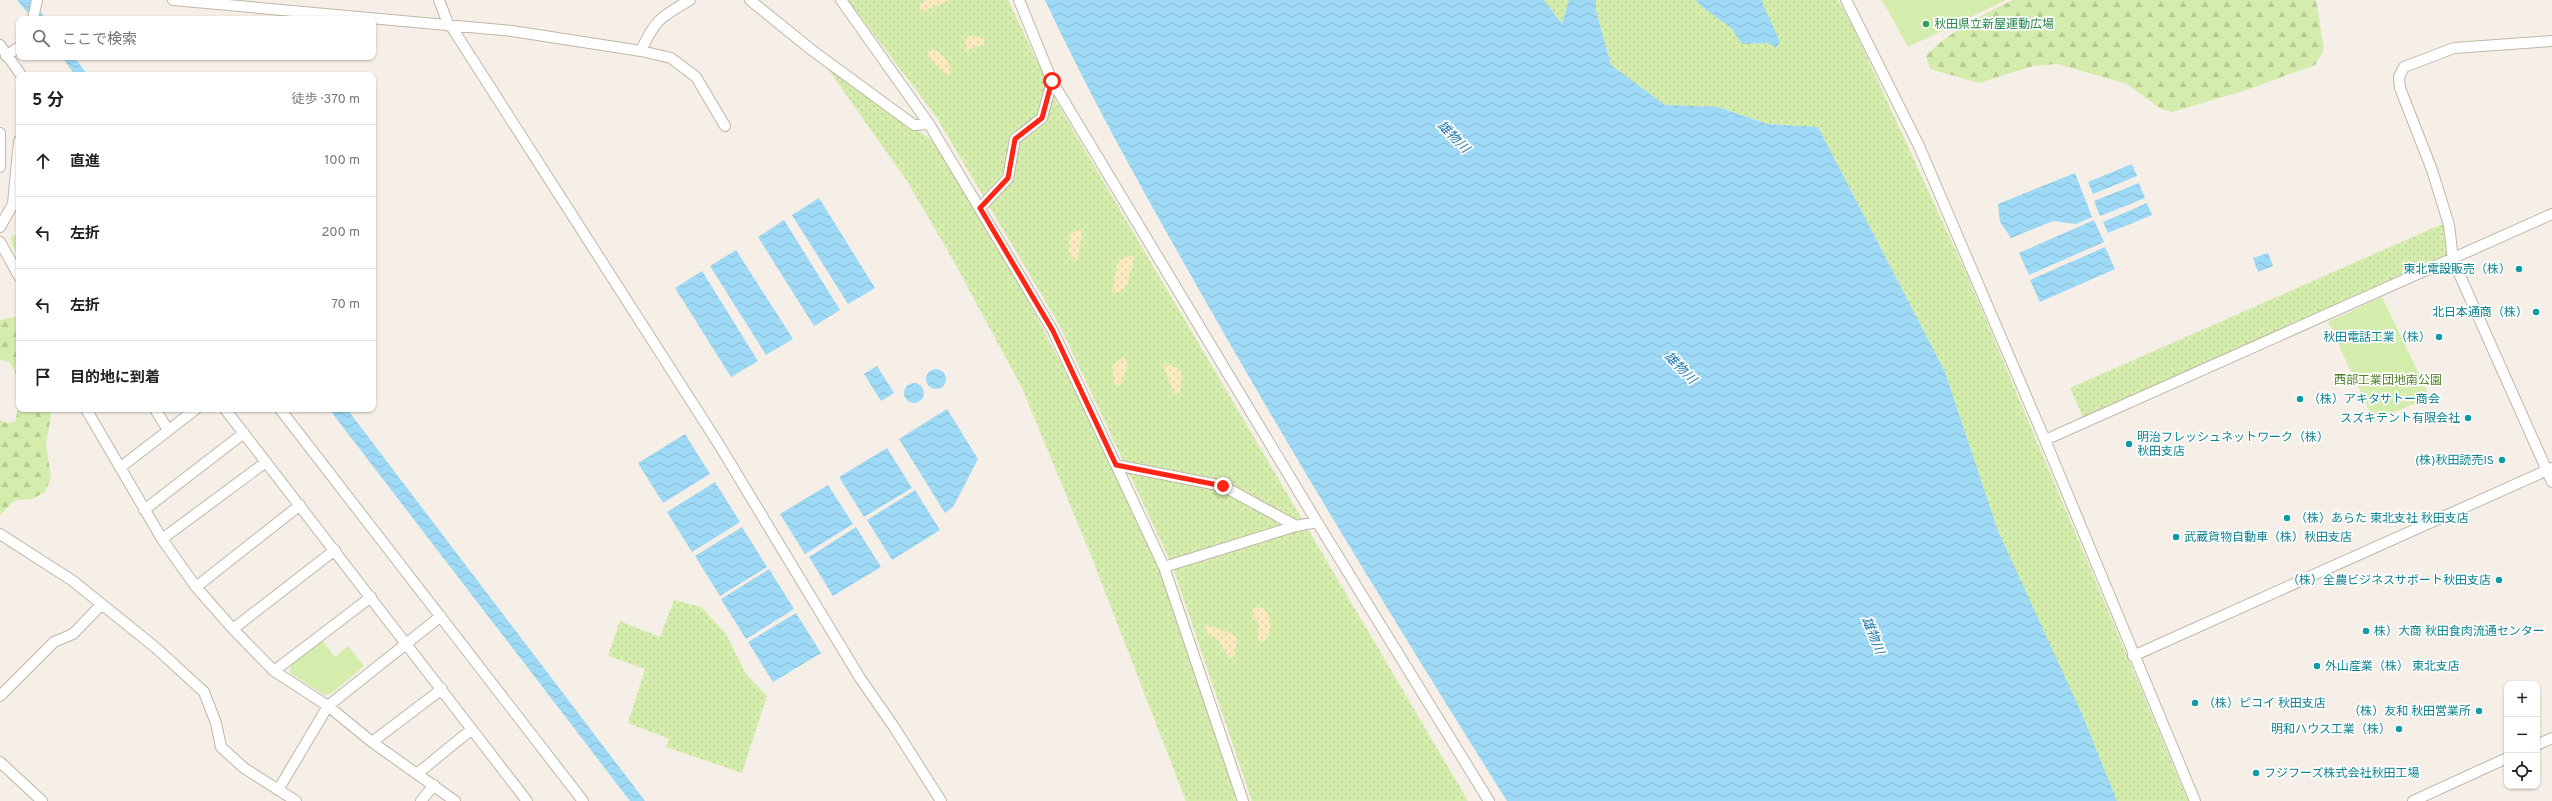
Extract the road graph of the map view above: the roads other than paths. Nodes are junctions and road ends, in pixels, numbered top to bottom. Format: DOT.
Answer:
graph roads {
  1 [pos="37,0"];
  2 [pos="173,0"];
  3 [pos="439,0"];
  4 [pos="690,0"];
  5 [pos="750,0"];
  6 [pos="842,0"];
  7 [pos="1019,0"];
  8 [pos="1846,0"];
  9 [pos="33,16"];
  10 [pos="343,16"];
  11 [pos="376,19"];
  12 [pos="450,26"];
  13 [pos="2552,41"];
  14 [pos="0,45"];
  15 [pos="16,49"];
  16 [pos="641,51"];
  17 [pos="6,56"];
  18 [pos="19,72"];
  19 [pos="1052,81"];
  20 [pos="929,124"];
  21 [pos="725,126"];
  22 [pos="0,133"];
  23 [pos="0,167"];
  24 [pos="16,172"];
  25 [pos="980,208"];
  26 [pos="2552,214"];
  27 [pos="0,227"];
  28 [pos="0,242"];
  29 [pos="2453,260"];
  30 [pos="16,271"];
  31 [pos="88,412"];
  32 [pos="157,412"];
  33 [pos="192,412"];
  34 [pos="227,412"];
  35 [pos="282,412"];
  36 [pos="168,430"];
  37 [pos="244,433"];
  38 [pos="2045,440"];
  39 [pos="266,462"];
  40 [pos="1116,465"];
  41 [pos="121,467"];
  42 [pos="2549,469"];
  43 [pos="2552,482"];
  44 [pos="300,505"];
  45 [pos="144,510"];
  46 [pos="1317,522"];
  47 [pos="1296,526"];
  48 [pos="0,534"];
  49 [pos="162,539"];
  50 [pos="334,550"];
  51 [pos="1164,567"];
  52 [pos="196,587"];
  53 [pos="371,597"];
  54 [pos="102,604"];
  55 [pos="441,616"];
  56 [pos="233,629"];
  57 [pos="407,643"];
  58 [pos="2133,656"];
  59 [pos="274,671"];
  60 [pos="442,689"];
  61 [pos="0,696"];
  62 [pos="328,706"];
  63 [pos="472,729"];
  64 [pos="2552,738"];
  65 [pos="372,742"];
  66 [pos="2540,744"];
  67 [pos="2504,759"];
  68 [pos="0,762"];
  69 [pos="418,773"];
  70 [pos="434,785"];
  71 [pos="278,790"];
  72 [pos="42,801"];
  73 [pos="296,801"];
  74 [pos="422,801"];
  75 [pos="455,801"];
  76 [pos="527,801"];
  77 [pos="583,801"];
  78 [pos="941,801"];
  79 [pos="1243,801"];
  80 [pos="1489,801"];
  81 [pos="2195,801"];
  82 [pos="2413,801"];
  1 -- 9 [label="street"];
  2 -- 10 [label="street"];
  3 -- 12 [label="street"];
  4 -- 16 [label="street"];
  5 -- 20 [label="street"];
  6 -- 20 [label="street"];
  7 -- 19 [label="street"];
  8 -- 38 [label="street"];
  11 -- 12 [label="street"];
  12 -- 16 [label="street"];
  12 -- 78 [label="street"];
  13 -- 29 [label="street"];
  14 -- 17 [label="street"];
  15 -- 17 [label="street"];
  16 -- 21 [label="street"];
  17 -- 18 [label="street"];
  19 -- 25 [label="street"];
  19 -- 46 [label="street"];
  20 -- 25 [label="street"];
  22 -- 23 [label="street"];
  24 -- 27 [label="street"];
  25 -- 40 [label="street"];
  26 -- 29 [label="street"];
  28 -- 30 [label="street"];
  29 -- 38 [label="street"];
  29 -- 42 [label="street"];
  31 -- 41 [label="street"];
  32 -- 36 [label="street"];
  33 -- 36 [label="street"];
  34 -- 37 [label="street"];
  35 -- 55 [label="street"];
  36 -- 41 [label="street"];
  37 -- 39 [label="street"];
  37 -- 45 [label="street"];
  38 -- 58 [label="street"];
  39 -- 44 [label="street"];
  39 -- 49 [label="street"];
  40 -- 47 [label="street"];
  40 -- 51 [label="street"];
  41 -- 45 [label="street"];
  42 -- 43 [label="street"];
  42 -- 58 [label="street"];
  44 -- 50 [label="street"];
  44 -- 52 [label="street"];
  45 -- 49 [label="street"];
  46 -- 47 [label="street"];
  46 -- 80 [label="street"];
  47 -- 51 [label="street"];
  48 -- 54 [label="street"];
  49 -- 52 [label="street"];
  50 -- 53 [label="street"];
  50 -- 56 [label="street"];
  51 -- 79 [label="street"];
  52 -- 56 [label="street"];
  53 -- 57 [label="street"];
  53 -- 59 [label="street"];
  54 -- 61 [label="street"];
  54 -- 71 [label="street"];
  55 -- 57 [label="street"];
  55 -- 77 [label="street"];
  56 -- 59 [label="street"];
  57 -- 60 [label="street"];
  57 -- 62 [label="street"];
  58 -- 81 [label="street"];
  59 -- 62 [label="street"];
  60 -- 63 [label="street"];
  60 -- 65 [label="street"];
  62 -- 65 [label="street"];
  62 -- 71 [label="street"];
  63 -- 69 [label="street"];
  63 -- 76 [label="street"];
  64 -- 66 [label="street"];
  65 -- 69 [label="street"];
  67 -- 82 [label="street"];
  68 -- 72 [label="street"];
  69 -- 70 [label="street"];
  70 -- 74 [label="street"];
  70 -- 75 [label="street"];
  71 -- 73 [label="street"];
}
